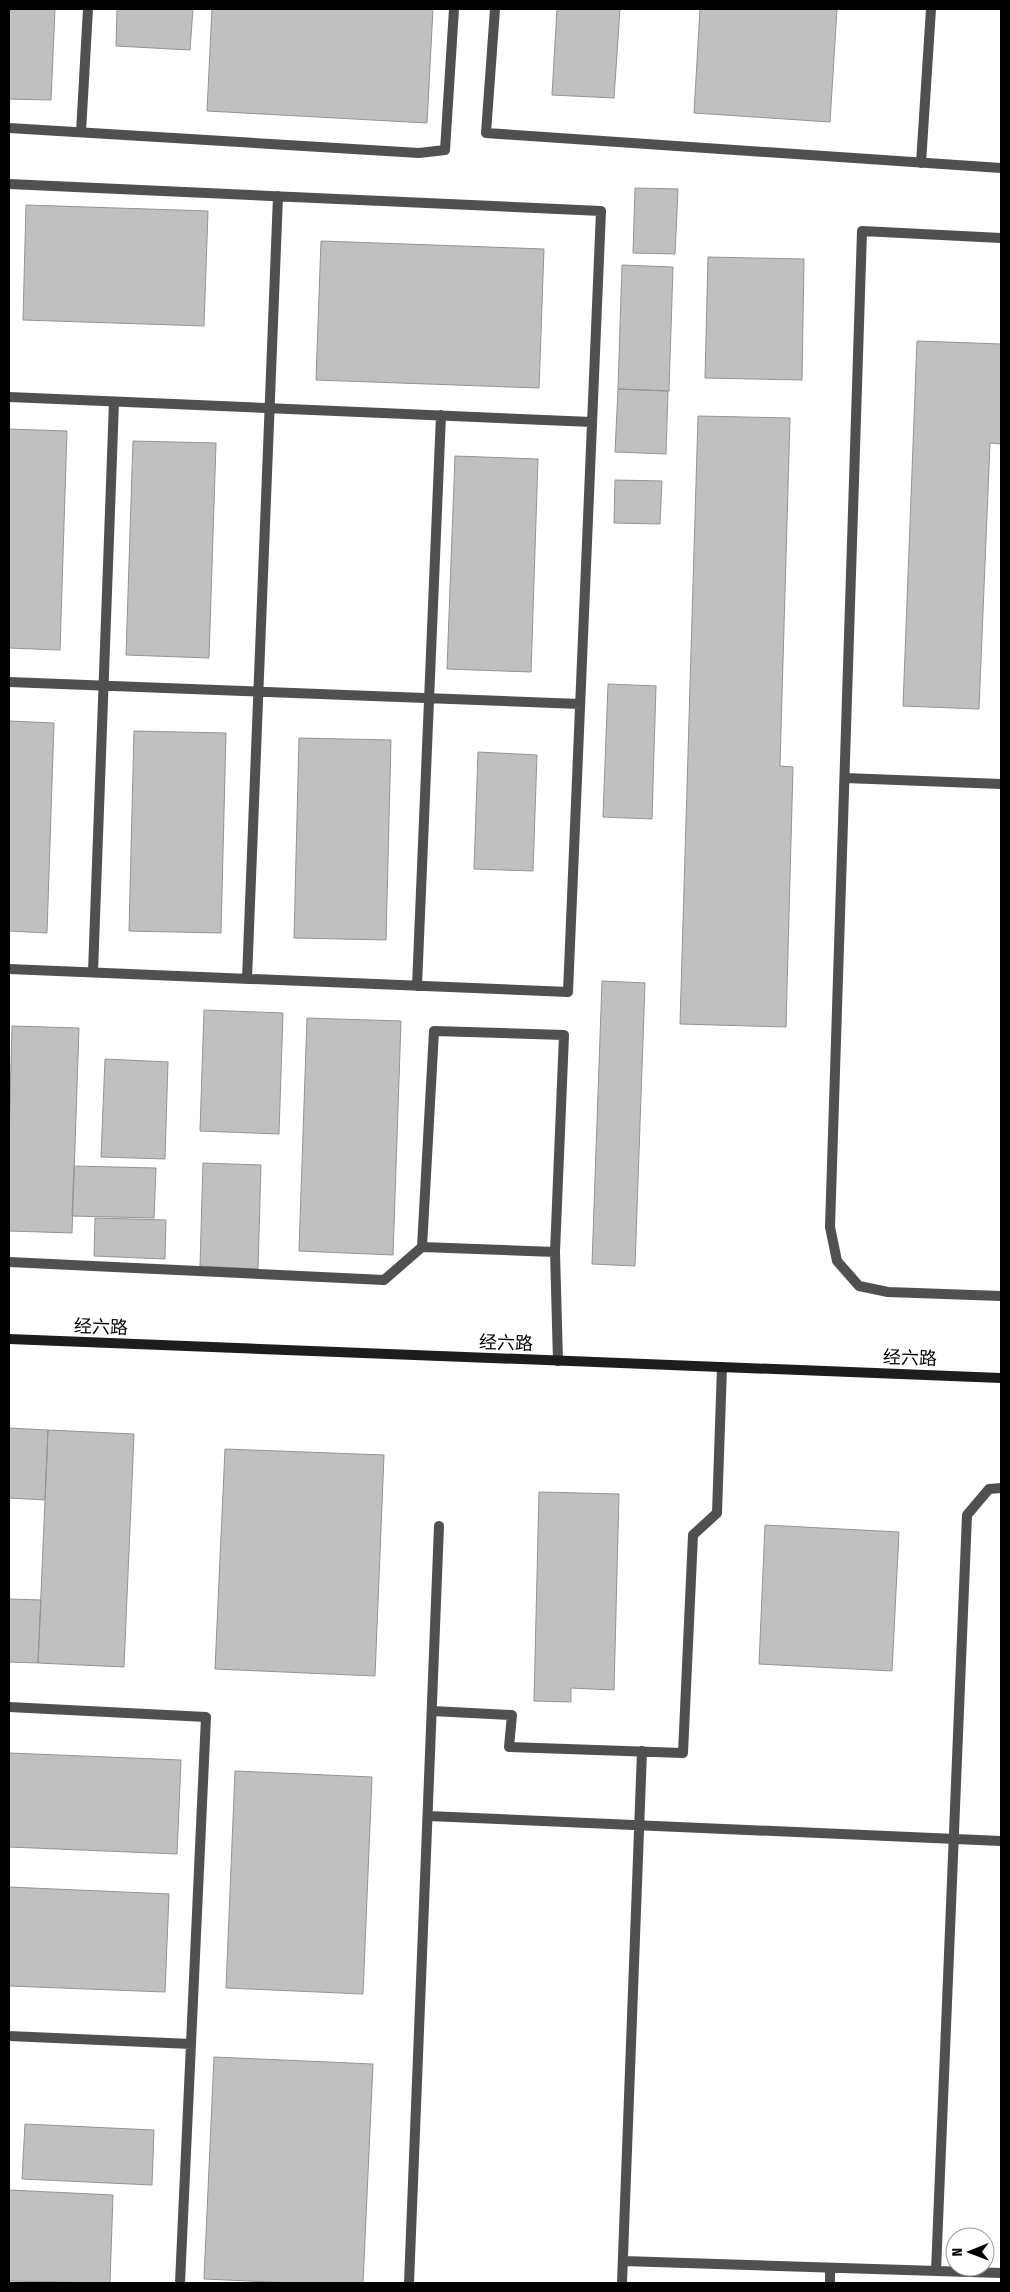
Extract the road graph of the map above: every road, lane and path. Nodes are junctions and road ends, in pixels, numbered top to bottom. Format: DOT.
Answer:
graph roads {
  1 [pos="88,9"];
  2 [pos="454,9"];
  3 [pos="495,9"];
  4 [pos="931,9"];
  5 [pos="9,128"];
  6 [pos="81,132"];
  7 [pos="921,163"];
  8 [pos="1001,168"];
  9 [pos="9,184"];
  10 [pos="278,196"];
  11 [pos="1001,238"];
  12 [pos="9,397"];
  13 [pos="114,402"];
  14 [pos="269,408"];
  15 [pos="441,415"];
  16 [pos="592,422"];
  17 [pos="9,682"];
  18 [pos="104,686"];
  19 [pos="258,692"];
  20 [pos="429,698"];
  21 [pos="580,704"];
  22 [pos="844,778"];
  23 [pos="1001,784"];
  24 [pos="9,969"];
  25 [pos="93,972"];
  26 [pos="247,979"];
  27 [pos="417,986"];
  28 [pos="422,1247"];
  29 [pos="555,1252"];
  30 [pos="9,1262"];
  31 [pos="1001,1296"];
  32 [pos="9,1339"];
  33 [pos="558,1361"];
  34 [pos="722,1367"];
  35 [pos="1001,1378"];
  36 [pos="1001,1488"];
  37 [pos="438,1526"];
  38 [pos="9,1707"];
  39 [pos="432,1711"];
  40 [pos="642,1751"];
  41 [pos="428,1816"];
  42 [pos="639,1826"];
  43 [pos="954,1839"];
  44 [pos="1001,1841"];
  45 [pos="9,2036"];
  46 [pos="191,2044"];
  47 [pos="623,2261"];
  48 [pos="830,2268"];
  49 [pos="936,2271"];
  50 [pos="1001,2273"];
  51 [pos="180,2283"];
  52 [pos="409,2283"];
  53 [pos="622,2283"];
  54 [pos="830,2283"];
  1 -- 6 [label="lane"];
  2 -- 6 [label="lane"];
  3 -- 7 [label="lane"];
  4 -- 7 [label="lane"];
  5 -- 6 [label="lane"];
  7 -- 8 [label="lane"];
  9 -- 10 [label="lane"];
  10 -- 14 [label="lane"];
  10 -- 16 [label="lane"];
  11 -- 22 [label="lane"];
  12 -- 13 [label="lane"];
  13 -- 14 [label="lane"];
  13 -- 18 [label="lane"];
  14 -- 15 [label="lane"];
  14 -- 19 [label="lane"];
  15 -- 16 [label="lane"];
  15 -- 20 [label="lane"];
  16 -- 21 [label="lane"];
  17 -- 18 [label="lane"];
  18 -- 19 [label="lane"];
  18 -- 25 [label="lane"];
  19 -- 20 [label="lane"];
  19 -- 26 [label="lane"];
  20 -- 21 [label="lane"];
  20 -- 27 [label="lane"];
  21 -- 27 [label="lane"];
  22 -- 23 [label="lane"];
  22 -- 31 [label="lane"];
  24 -- 25 [label="lane"];
  25 -- 26 [label="lane"];
  26 -- 27 [label="lane"];
  28 -- 29 [label="lane"];
  28 -- 29 [label="lane"];
  28 -- 30 [label="lane"];
  29 -- 33 [label="lane"];
  32 -- 33 [label="street, 经六路"];
  33 -- 34 [label="street, 经六路"];
  34 -- 35 [label="street, 经六路"];
  34 -- 40 [label="lane"];
  36 -- 43 [label="lane"];
  37 -- 39 [label="lane"];
  38 -- 46 [label="lane"];
  39 -- 40 [label="lane"];
  39 -- 41 [label="lane"];
  40 -- 42 [label="lane"];
  41 -- 42 [label="lane"];
  41 -- 52 [label="lane"];
  42 -- 43 [label="lane"];
  42 -- 47 [label="lane"];
  43 -- 44 [label="lane"];
  43 -- 49 [label="lane"];
  45 -- 46 [label="lane"];
  46 -- 51 [label="lane"];
  47 -- 48 [label="lane"];
  47 -- 53 [label="lane"];
  48 -- 49 [label="lane"];
  48 -- 54 [label="lane"];
  49 -- 50 [label="lane"];
}
